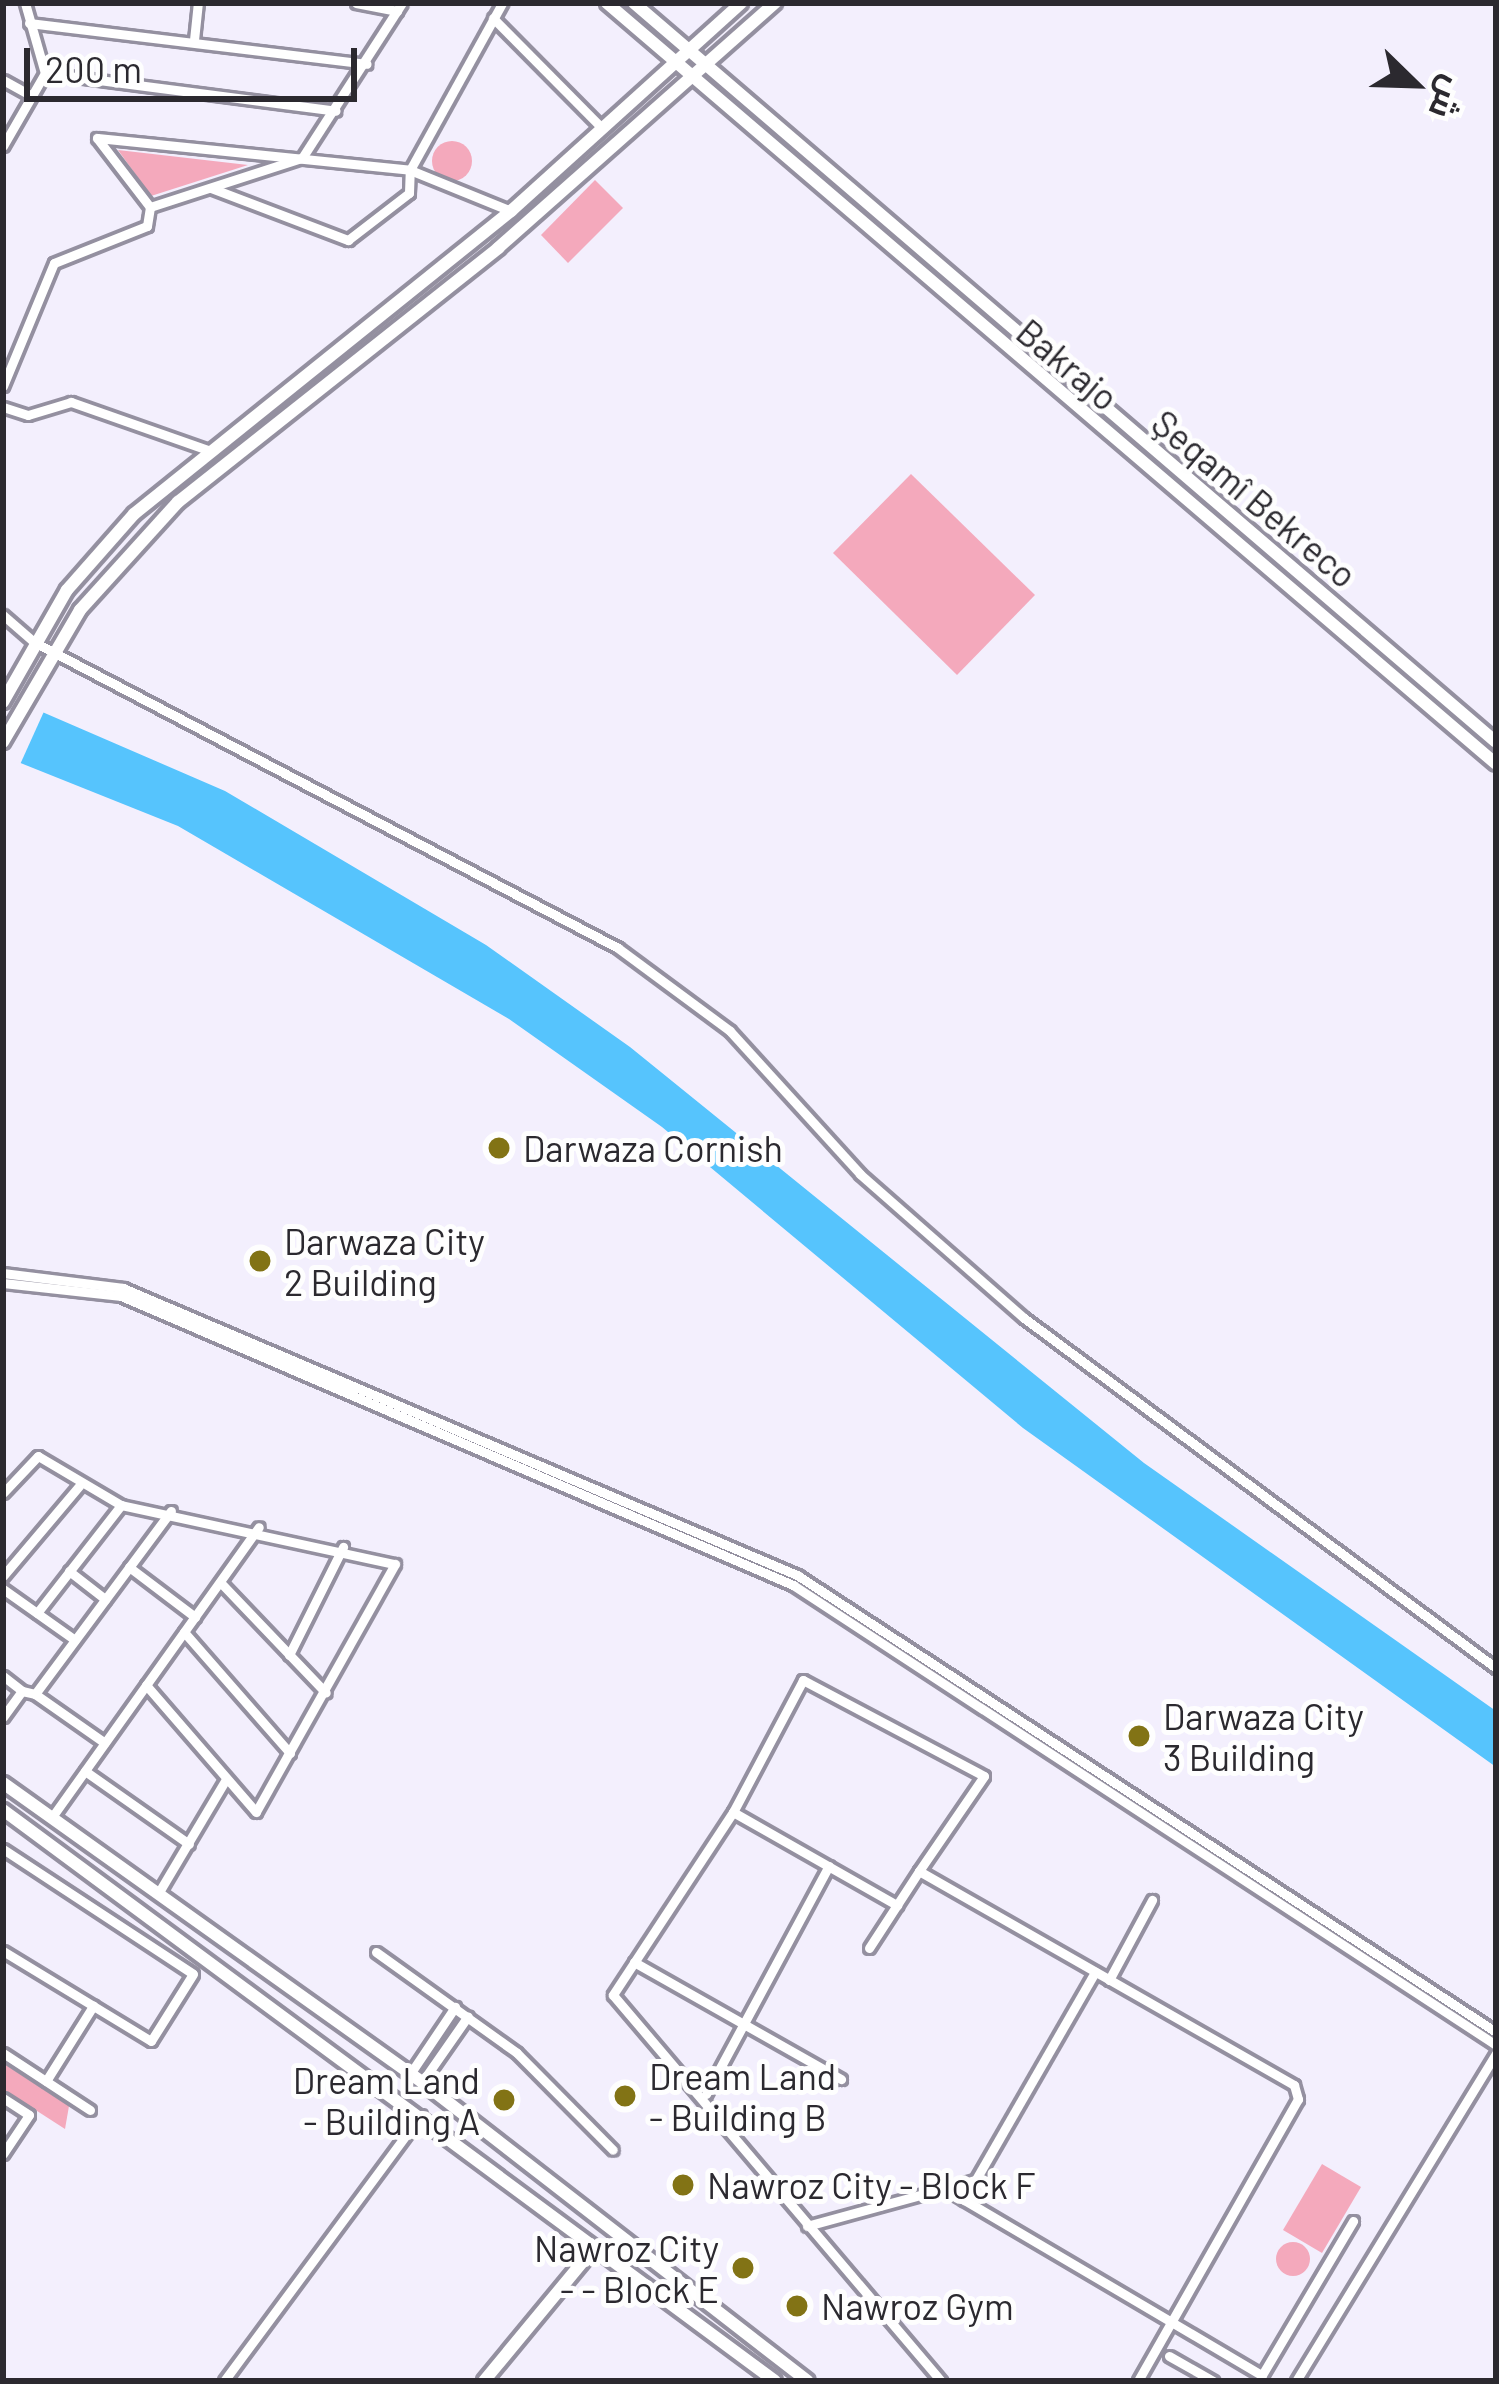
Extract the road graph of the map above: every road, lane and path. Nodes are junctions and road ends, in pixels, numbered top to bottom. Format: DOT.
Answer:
graph roads {
  1 [pos="25,3"];
  2 [pos="198,3"];
  3 [pos="356,3"];
  4 [pos="502,3"];
  5 [pos="607,3"];
  6 [pos="634,3"];
  7 [pos="742,3"];
  8 [pos="775,3"];
  9 [pos="400,7"];
  10 [pos="493,18"];
  11 [pos="29,23"];
  12 [pos="194,40"];
  13 [pos="682,51"];
  14 [pos="367,64"];
  15 [pos="671,64"];
  16 [pos="700,67"];
  17 [pos="45,73"];
  18 [pos="3,80"];
  19 [pos="687,80"];
  20 [pos="30,95"];
  21 [pos="336,111"];
  22 [pos="601,127"];
  23 [pos="3,146"];
  24 [pos="302,158"];
  25 [pos="410,170"];
  26 [pos="211,188"];
  27 [pos="150,207"];
  28 [pos="511,211"];
  29 [pos="3,386"];
  30 [pos="3,407"];
  31 [pos="208,450"];
  32 [pos="3,615"];
  33 [pos="34,642"];
  34 [pos="52,651"];
  35 [pos="3,702"];
  36 [pos="3,742"];
  37 [pos="1496,742"];
  38 [pos="1496,764"];
  39 [pos="3,1273"];
  40 [pos="3,1283"];
  41 [pos="79,1486"];
  42 [pos="3,1493"];
  43 [pos="121,1504"];
  44 [pos="171,1511"];
  45 [pos="259,1527"];
  46 [pos="343,1546"];
  47 [pos="130,1567"];
  48 [pos="69,1571"];
  49 [pos="3,1575"];
  50 [pos="220,1582"];
  51 [pos="3,1589"];
  52 [pos="105,1599"];
  53 [pos="37,1613"];
  54 [pos="195,1617"];
  55 [pos="184,1632"];
  56 [pos="75,1640"];
  57 [pos="289,1655"];
  58 [pos="1496,1668"];
  59 [pos="3,1676"];
  60 [pos="146,1685"];
  61 [pos="22,1691"];
  62 [pos="326,1693"];
  63 [pos="35,1694"];
  64 [pos="3,1717"];
  65 [pos="105,1743"];
  66 [pos="290,1753"];
  67 [pos="85,1771"];
  68 [pos="226,1779"];
  69 [pos="3,1783"];
  70 [pos="3,1810"];
  71 [pos="733,1812"];
  72 [pos="52,1817"];
  73 [pos="189,1844"];
  74 [pos="3,1849"];
  75 [pos="829,1866"];
  76 [pos="919,1871"];
  77 [pos="159,1892"];
  78 [pos="1152,1900"];
  79 [pos="897,1905"];
  80 [pos="178,1906"];
  81 [pos="165,1922"];
  82 [pos="207,1927"];
  83 [pos="192,1942"];
  84 [pos="869,1948"];
  85 [pos="3,1951"];
  86 [pos="376,1952"];
  87 [pos="634,1961"];
  88 [pos="1095,1972"];
  89 [pos="1109,1980"];
  90 [pos="93,2006"];
  91 [pos="454,2007"];
  92 [pos="468,2016"];
  93 [pos="742,2023"];
  94 [pos="1496,2032"];
  95 [pos="1496,2049"];
  96 [pos="3,2053"];
  97 [pos="416,2078"];
  98 [pos="841,2080"];
  99 [pos="46,2081"];
  100 [pos="706,2094"];
  101 [pos="3,2098"];
  102 [pos="89,2110"];
  103 [pos="421,2115"];
  104 [pos="613,2150"];
  105 [pos="3,2155"];
  106 [pos="975,2180"];
  107 [pos="944,2188"];
  108 [pos="964,2200"];
  109 [pos="1353,2221"];
  110 [pos="807,2226"];
  111 [pos="594,2248"];
  112 [pos="1171,2323"];
  113 [pos="1168,2356"];
  114 [pos="802,2378"];
  115 [pos="224,2381"];
  116 [pos="484,2381"];
  117 [pos="775,2381"];
  118 [pos="941,2381"];
  119 [pos="1138,2381"];
  120 [pos="1213,2381"];
  121 [pos="1296,2381"];
  1 -- 11 [label="street"];
  2 -- 12 [label="street"];
  3 -- 9 [label="street"];
  4 -- 10 [label="street"];
  5 -- 15 [label="main road, Bakrajo"];
  6 -- 13 [label="main road"];
  7 -- 13 [label="main road"];
  8 -- 16 [label="main road"];
  9 -- 14 [label="street"];
  10 -- 22 [label="street"];
  10 -- 25 [label="street"];
  11 -- 12 [label="street"];
  11 -- 17 [label="street"];
  12 -- 14 [label="street"];
  13 -- 15 [label="main road"];
  13 -- 16 [label="main road"];
  14 -- 21 [label="street"];
  15 -- 19 [label="main road, Bakrajo"];
  15 -- 22 [label="main road"];
  16 -- 19 [label="main road"];
  16 -- 37 [label="main road, Şeqamî Bekreco"];
  17 -- 20 [label="street"];
  17 -- 21 [label="street"];
  18 -- 20 [label="street"];
  19 -- 34 [label="main road"];
  19 -- 38 [label="main road, Bakrajo"];
  20 -- 23 [label="street"];
  21 -- 24 [label="street"];
  22 -- 28 [label="main road"];
  24 -- 25 [label="street"];
  24 -- 26 [label="street"];
  24 -- 27 [label="street"];
  25 -- 26 [label="street"];
  25 -- 28 [label="street"];
  26 -- 27 [label="street"];
  27 -- 29 [label="street"];
  28 -- 31 [label="main road"];
  30 -- 31 [label="street"];
  31 -- 33 [label="main road"];
  32 -- 33 [label="street"];
  33 -- 34 [label="street"];
  33 -- 35 [label="main road"];
  34 -- 36 [label="main road"];
  34 -- 58 [label="street"];
  39 -- 94 [label="street"];
  40 -- 95 [label="street"];
  41 -- 42 [label="street"];
  41 -- 43 [label="street"];
  41 -- 49 [label="street"];
  43 -- 44 [label="street"];
  43 -- 48 [label="street"];
  44 -- 45 [label="street"];
  44 -- 47 [label="street"];
  45 -- 46 [label="street"];
  45 -- 50 [label="street"];
  46 -- 57 [label="street"];
  46 -- 62 [label="street"];
  47 -- 52 [label="street"];
  47 -- 54 [label="street"];
  48 -- 52 [label="street"];
  48 -- 53 [label="street"];
  50 -- 54 [label="street"];
  50 -- 57 [label="street"];
  51 -- 53 [label="street"];
  52 -- 56 [label="street"];
  53 -- 56 [label="street"];
  54 -- 55 [label="street"];
  55 -- 60 [label="street"];
  55 -- 66 [label="street"];
  56 -- 63 [label="street"];
  57 -- 62 [label="street"];
  59 -- 61 [label="street"];
  60 -- 65 [label="street"];
  60 -- 68 [label="street"];
  61 -- 63 [label="street"];
  61 -- 64 [label="street"];
  62 -- 66 [label="street"];
  63 -- 65 [label="street"];
  65 -- 67 [label="street"];
  66 -- 68 [label="street"];
  67 -- 72 [label="street"];
  67 -- 73 [label="street"];
  68 -- 73 [label="street"];
  69 -- 72 [label="main road"];
  70 -- 81 [label="main road"];
  71 -- 75 [label="street"];
  71 -- 76 [label="street"];
  71 -- 87 [label="street"];
  72 -- 77 [label="main road"];
  73 -- 77 [label="street"];
  74 -- 90 [label="street"];
  75 -- 79 [label="street"];
  75 -- 93 [label="street"];
  76 -- 79 [label="street"];
  76 -- 88 [label="street"];
  77 -- 80 [label="main road"];
  78 -- 89 [label="street"];
  79 -- 84 [label="street"];
  80 -- 81 [label="main road"];
  80 -- 82 [label="main road"];
  81 -- 83 [label="main road"];
  82 -- 83 [label="main road"];
  82 -- 97 [label="main road"];
  83 -- 103 [label="main road"];
  85 -- 90 [label="street"];
  86 -- 91 [label="street"];
  87 -- 93 [label="street"];
  87 -- 100 [label="street"];
  88 -- 89 [label="street"];
  88 -- 106 [label="street"];
  89 -- 112 [label="street"];
  90 -- 99 [label="street"];
  91 -- 92 [label="street"];
  91 -- 97 [label="street"];
  92 -- 97 [label="street"];
  92 -- 104 [label="street"];
  93 -- 98 [label="street"];
  93 -- 100 [label="street"];
  95 -- 121 [label="street"];
  96 -- 99 [label="street"];
  97 -- 114 [label="main road"];
  99 -- 102 [label="street"];
  100 -- 110 [label="street"];
  101 -- 105 [label="street"];
  103 -- 111 [label="main road"];
  103 -- 115 [label="street"];
  106 -- 107 [label="street"];
  106 -- 108 [label="street"];
  107 -- 108 [label="street"];
  107 -- 110 [label="street"];
  108 -- 112 [label="street"];
  109 -- 112 [label="street"];
  110 -- 118 [label="street"];
  111 -- 116 [label="main road"];
  111 -- 117 [label="main road"];
  112 -- 119 [label="street"];
  113 -- 120 [label="street"];
}
